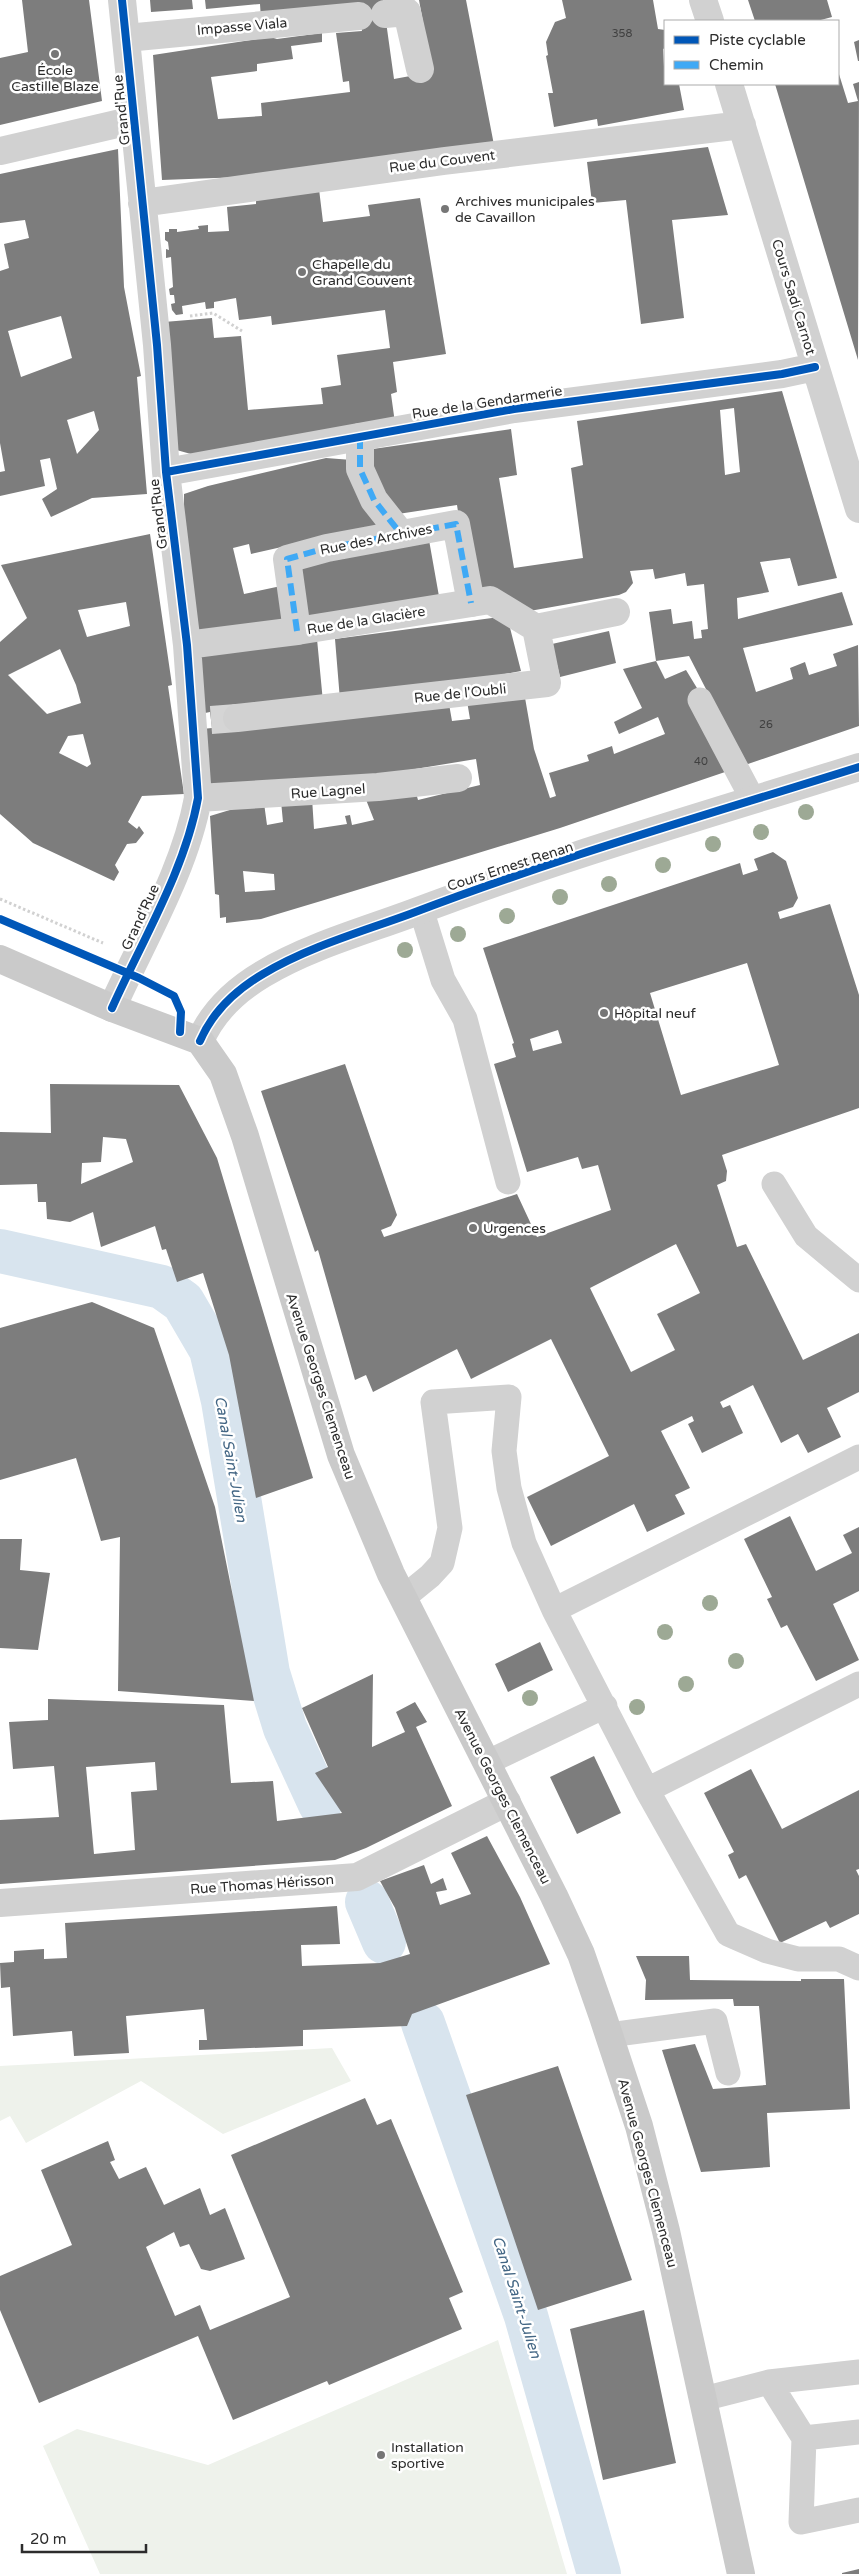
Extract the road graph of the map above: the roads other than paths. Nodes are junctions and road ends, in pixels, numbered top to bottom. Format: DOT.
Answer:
graph roads {
  1 [pos="122,0"];
  2 [pos="703,0"];
  3 [pos="710,20"];
  4 [pos="126,38"];
  5 [pos="420,68"];
  6 [pos="729,85"];
  7 [pos="134,120"];
  8 [pos="742,126"];
  9 [pos="0,151"];
  10 [pos="142,203"];
  11 [pos="815,367"];
  12 [pos="360,438"];
  13 [pos="166,472"];
  14 [pos="859,509"];
  15 [pos="402,534"];
  16 [pos="470,604"];
  17 [pos="616,612"];
  18 [pos="536,628"];
  19 [pos="297,631"];
  20 [pos="187,645"];
  21 [pos="700,700"];
  22 [pos="213,720"];
  23 [pos="859,767"];
  24 [pos="458,778"];
  25 [pos="198,798"];
  26 [pos="753,800"];
  27 [pos="422,909"];
  28 [pos="0,959"];
  29 [pos="112,1008"];
  30 [pos="200,1042"];
  31 [pos="508,1182"];
  32 [pos="774,1184"];
  33 [pos="859,1280"];
  34 [pos="859,1457"];
  35 [pos="403,1598"];
  36 [pos="554,1610"];
  37 [pos="859,1684"];
  38 [pos="605,1706"];
  39 [pos="486,1763"];
  40 [pos="647,1790"];
  41 [pos="507,1802"];
  42 [pos="0,1903"];
  43 [pos="859,1968"];
  44 [pos="609,2036"];
  45 [pos="728,2074"];
  46 [pos="859,2372"];
  47 [pos="769,2382"];
  48 [pos="703,2399"];
  49 [pos="859,2432"];
  50 [pos="804,2438"];
  51 [pos="859,2510"];
  52 [pos="741,2574"];
  1 -- 4 [label="street, Grand'Rue"];
  2 -- 3 [label="street"];
  4 -- 5 [label="street, Impasse Viala"];
  4 -- 7 [label="street, Grand'Rue"];
  6 -- 8 [label="street, Cours Sadi Carnot"];
  7 -- 9 [label="street"];
  7 -- 10 [label="street, Grand'Rue"];
  8 -- 10 [label="street, Rue du Couvent"];
  8 -- 11 [label="street, Cours Sadi Carnot"];
  10 -- 13 [label="street, Grand'Rue"];
  11 -- 12 [label="street, Rue de la Gendarmerie"];
  11 -- 14 [label="street, Cours Sadi Carnot"];
  12 -- 13 [label="street, Rue de la Gendarmerie"];
  12 -- 15 [label="street"];
  13 -- 20 [label="street, Grand'Rue"];
  15 -- 16 [label="street, Rue des Archives"];
  15 -- 19 [label="street, Rue des Archives"];
  16 -- 18 [label="street, Rue de la Glacière"];
  16 -- 19 [label="street, Rue de la Glacière"];
  17 -- 18 [label="street"];
  18 -- 22 [label="street, Rue de l'Oubli"];
  19 -- 20 [label="street, Rue de la Glacière"];
  20 -- 22 [label="street, Grand'Rue"];
  21 -- 26 [label="lane"];
  22 -- 25 [label="street, Grand'Rue"];
  23 -- 26 [label="street, Cours Ernest Renan"];
  24 -- 25 [label="street, Rue Lagnel"];
  25 -- 29 [label="street, Grand'Rue"];
  26 -- 27 [label="street, Cours Ernest Renan"];
  27 -- 30 [label="street, Cours Ernest Renan"];
  27 -- 31 [label="lane"];
  28 -- 29 [label="main road"];
  29 -- 30 [label="main road"];
  30 -- 35 [label="main road, Avenue Georges Clemenceau"];
  32 -- 33 [label="lane"];
  34 -- 36 [label="lane"];
  35 -- 36 [label="lane"];
  35 -- 39 [label="main road, Avenue Georges Clemenceau"];
  36 -- 38 [label="lane"];
  37 -- 40 [label="lane"];
  38 -- 39 [label="lane"];
  38 -- 40 [label="lane"];
  39 -- 41 [label="main road, Avenue Georges Clemenceau"];
  40 -- 43 [label="lane"];
  41 -- 42 [label="street, Rue Thomas Hérisson"];
  41 -- 44 [label="main road, Avenue Georges Clemenceau"];
  44 -- 45 [label="lane"];
  44 -- 48 [label="main road, Avenue Georges Clemenceau"];
  46 -- 47 [label="lane"];
  47 -- 48 [label="lane"];
  47 -- 50 [label="lane"];
  48 -- 52 [label="main road, Avenue Georges Clemenceau"];
  49 -- 50 [label="lane"];
  50 -- 51 [label="lane"];
}
